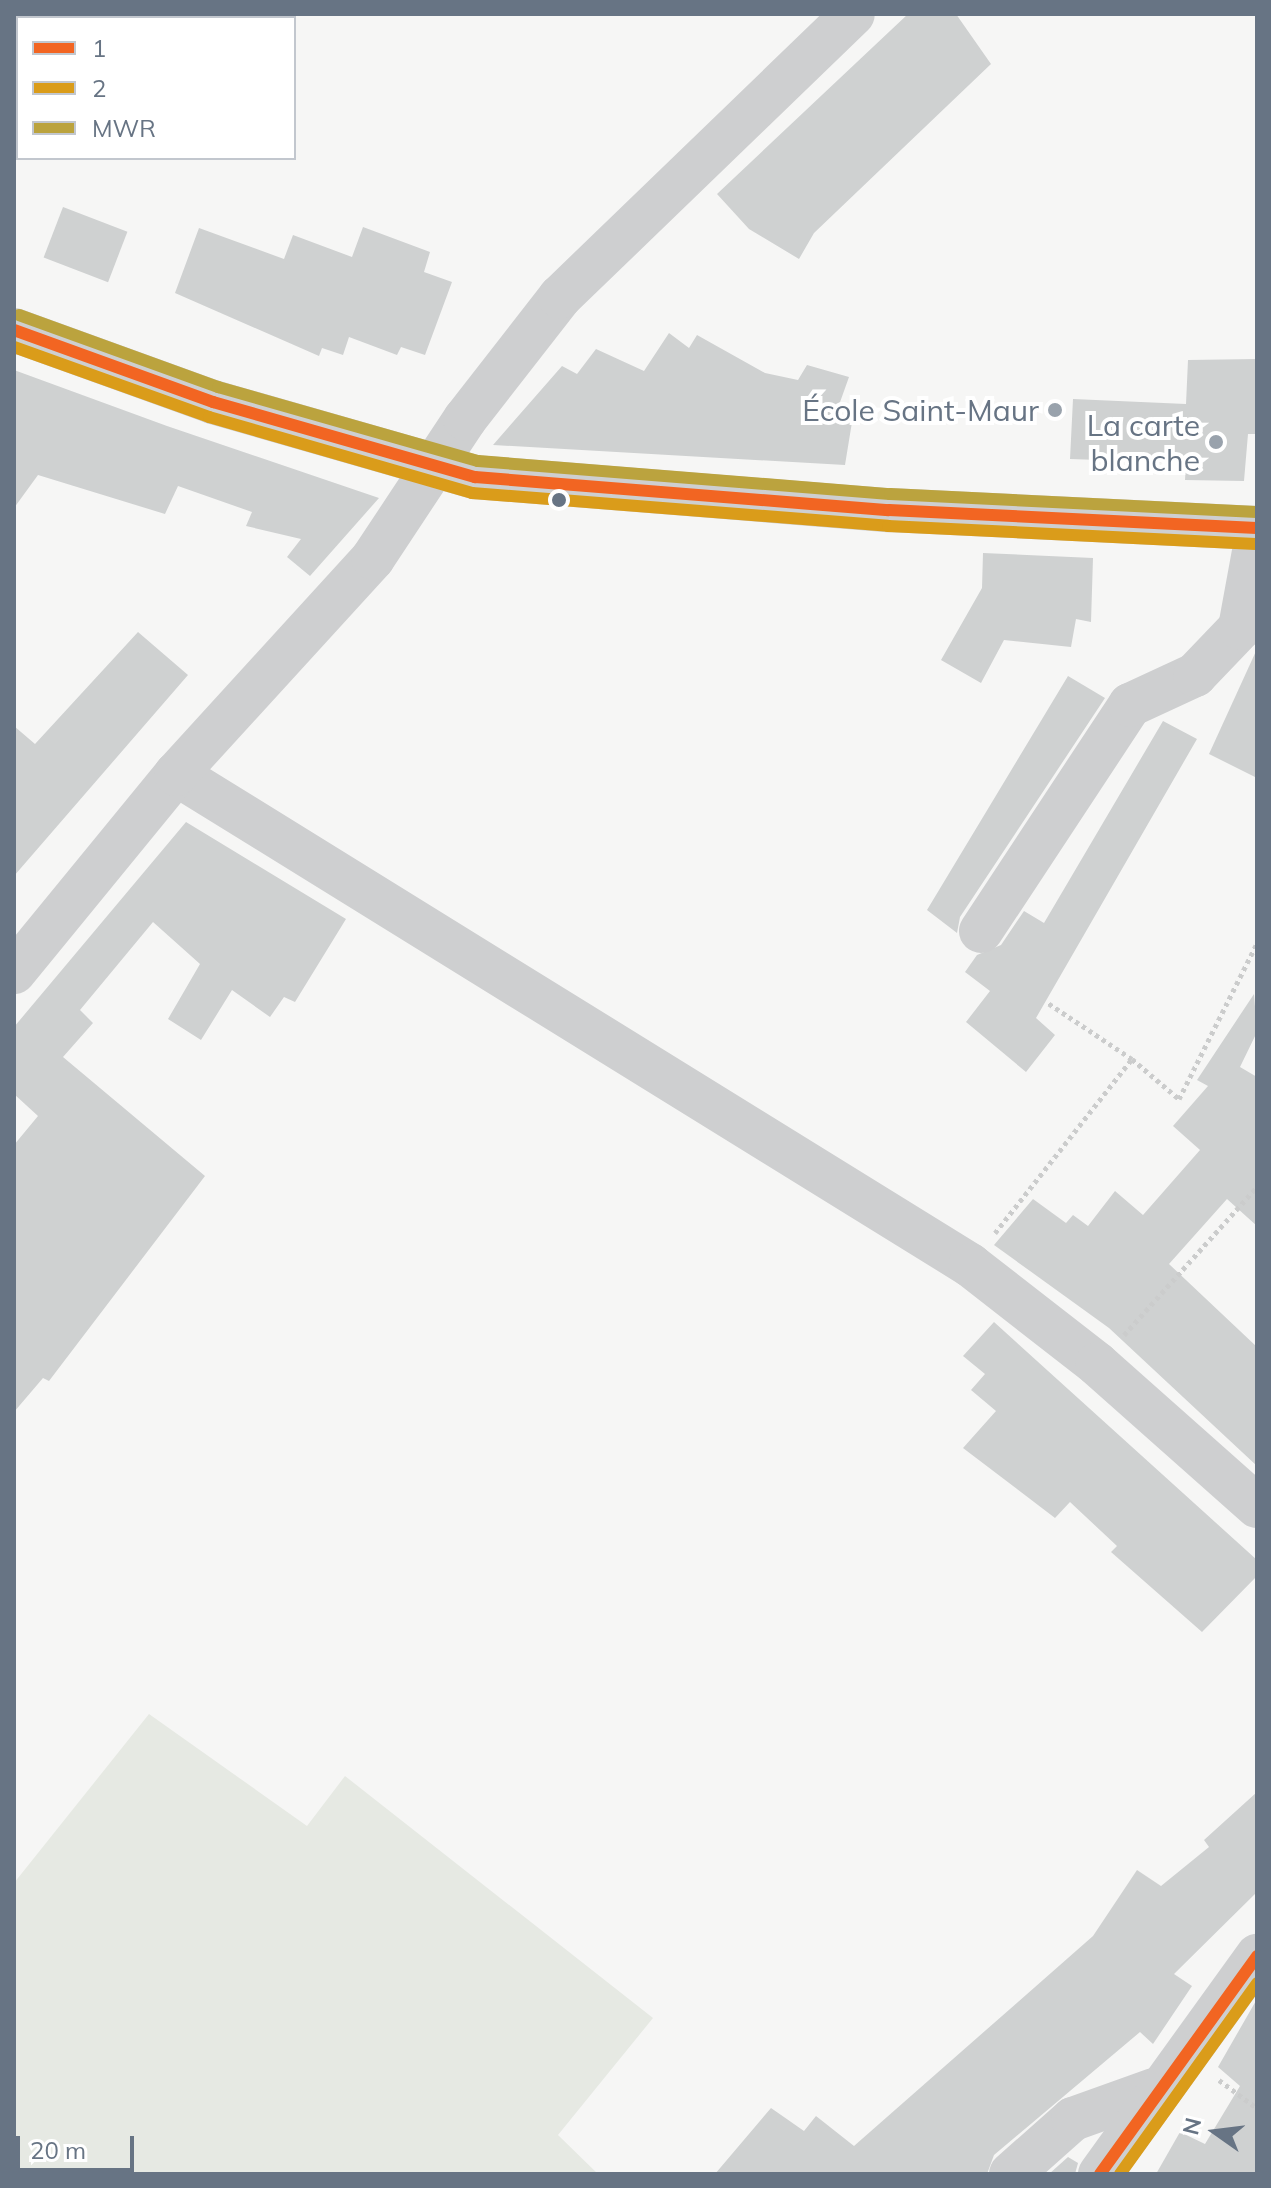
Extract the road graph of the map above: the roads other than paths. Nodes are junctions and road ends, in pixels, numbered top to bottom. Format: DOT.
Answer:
graph roads {
  1 [pos="853,14"];
  2 [pos="14,330"];
  3 [pos="431,469"];
  4 [pos="1257,528"];
  5 [pos="1257,535"];
  6 [pos="176,774"];
  7 [pos="981,931"];
  8 [pos="14,972"];
  9 [pos="1257,1506"];
  10 [pos="1257,1956"];
  11 [pos="1154,2090"];
  12 [pos="1011,2174"];
  13 [pos="1100,2174"];
  1 -- 3 [label="street"];
  2 -- 3 [label="street"];
  3 -- 4 [label="street"];
  3 -- 6 [label="street"];
  5 -- 7 [label="street"];
  6 -- 8 [label="street"];
  6 -- 9 [label="street"];
  10 -- 11 [label="street"];
  11 -- 12 [label="street"];
  11 -- 13 [label="street"];
}
